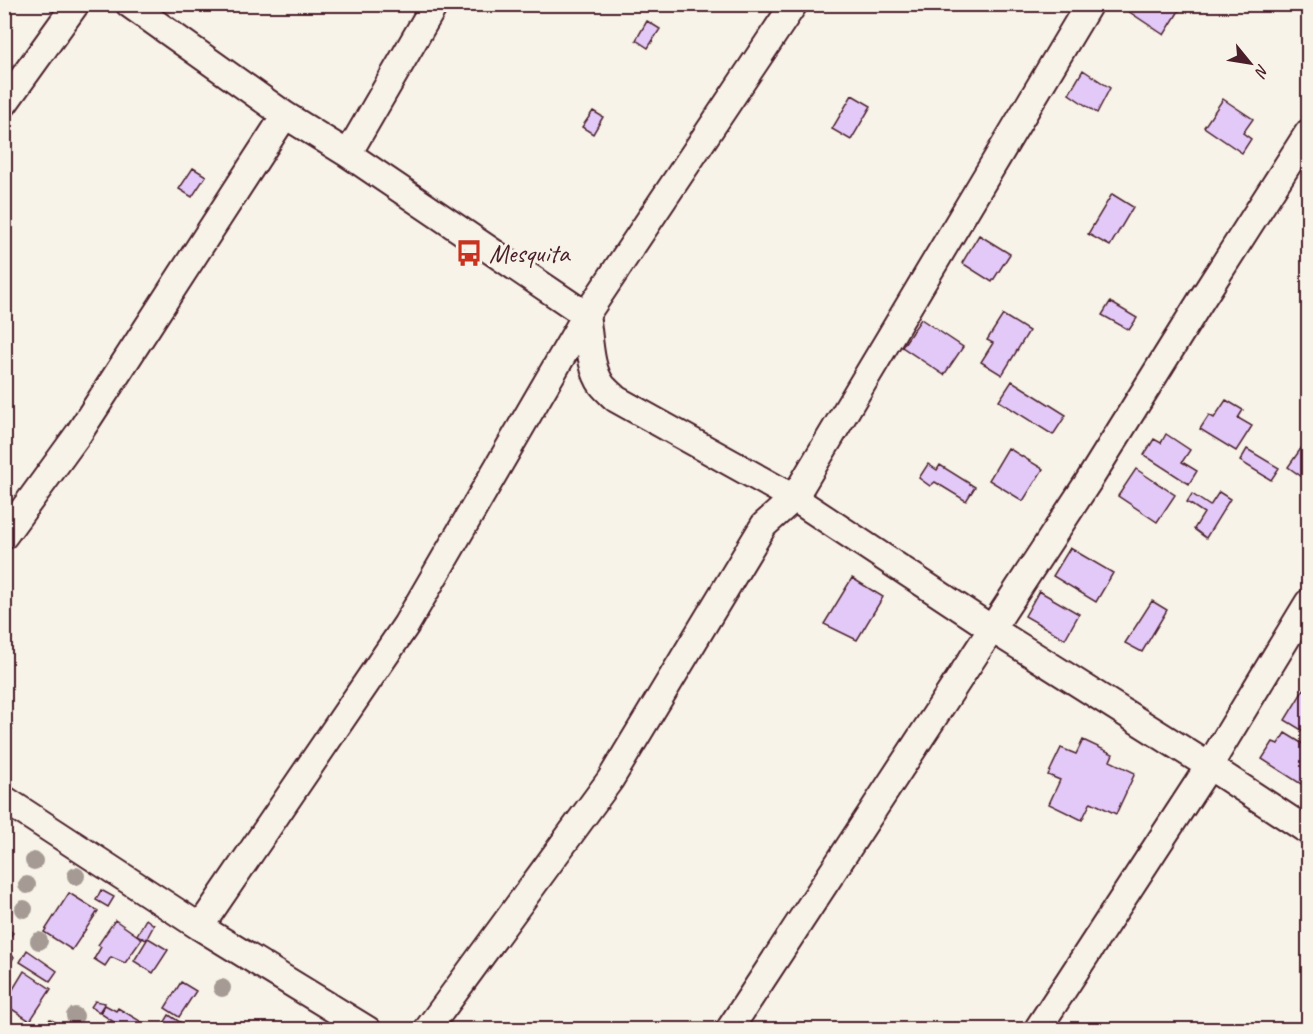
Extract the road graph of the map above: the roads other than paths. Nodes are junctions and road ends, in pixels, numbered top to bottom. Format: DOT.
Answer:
graph roads {
  1 [pos="76,4"];
  2 [pos="129,4"];
  3 [pos="435,4"];
  4 [pos="795,4"];
  5 [pos="1089,4"];
  6 [pos="4,104"];
  7 [pos="285,115"];
  8 [pos="1308,133"];
  9 [pos="348,154"];
  10 [pos="586,315"];
  11 [pos="794,498"];
  12 [pos="4,536"];
  13 [pos="1308,603"];
  14 [pos="992,629"];
  15 [pos="1209,766"];
  16 [pos="4,799"];
  17 [pos="1308,831"];
  18 [pos="200,927"];
  19 [pos="368,1029"];
  20 [pos="427,1029"];
  21 [pos="729,1029"];
  22 [pos="1037,1029"];
  1 -- 6 [label="street"];
  2 -- 7 [label="street"];
  3 -- 9 [label="street"];
  4 -- 10 [label="street"];
  5 -- 11 [label="street"];
  7 -- 9 [label="street"];
  7 -- 12 [label="street"];
  8 -- 14 [label="street"];
  9 -- 10 [label="street"];
  10 -- 11 [label="street"];
  10 -- 18 [label="street"];
  11 -- 14 [label="street"];
  11 -- 20 [label="street"];
  13 -- 15 [label="street"];
  14 -- 15 [label="street"];
  14 -- 21 [label="street"];
  15 -- 17 [label="street"];
  15 -- 22 [label="street"];
  16 -- 18 [label="street"];
  18 -- 19 [label="street"];
}
